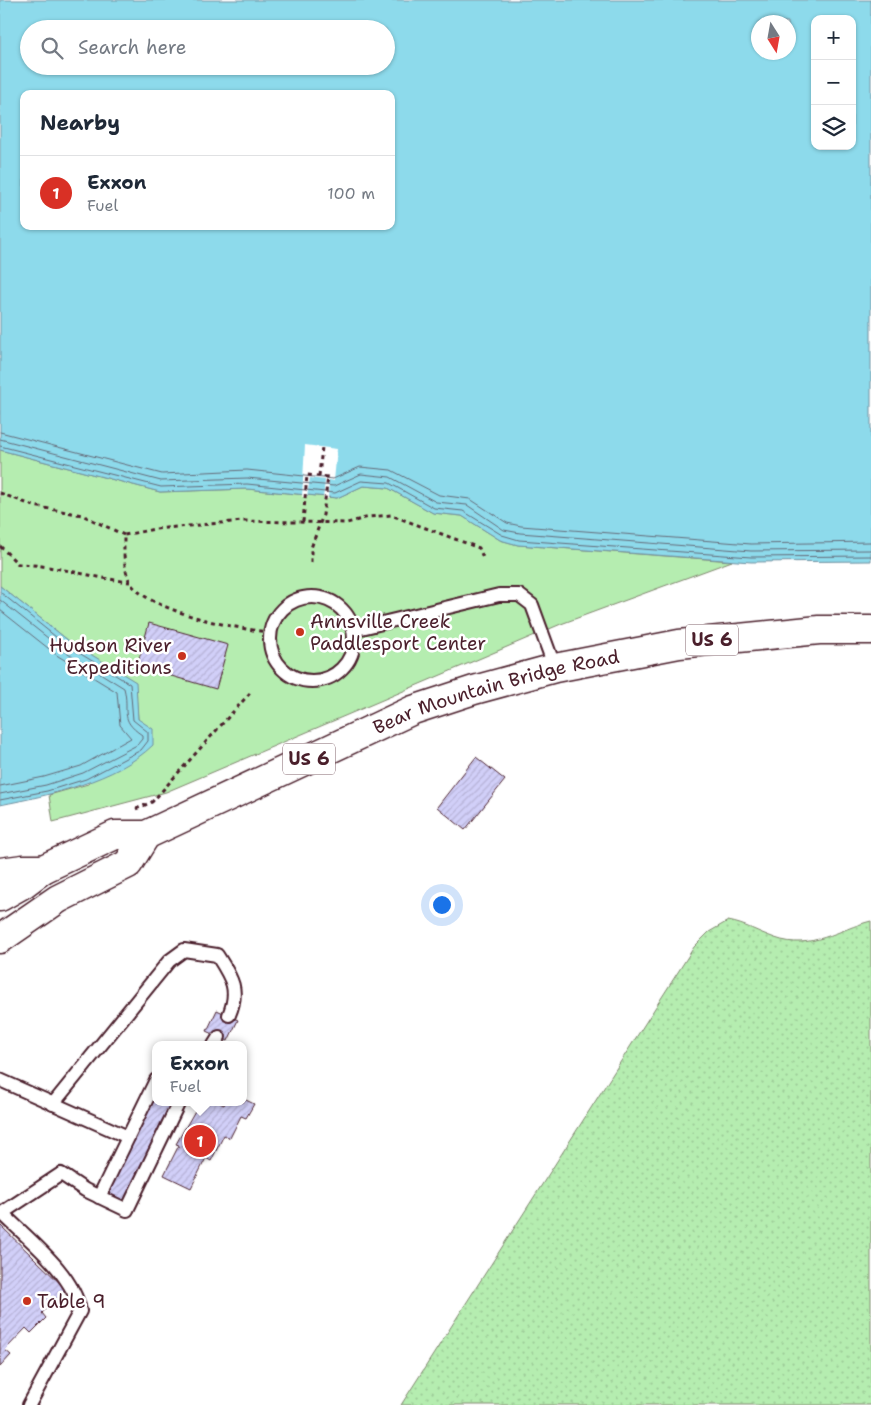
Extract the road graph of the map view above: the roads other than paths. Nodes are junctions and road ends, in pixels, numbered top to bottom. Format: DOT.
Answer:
graph roads {
  1 [pos="353,630"];
  2 [pos="871,630"];
  3 [pos="555,668"];
  4 [pos="146,835"];
  5 [pos="43,869"];
  6 [pos="0,872"];
  7 [pos="0,897"];
  8 [pos="0,939"];
  9 [pos="229,1015"];
  10 [pos="0,1080"];
  11 [pos="152,1090"];
  12 [pos="53,1104"];
  13 [pos="175,1109"];
  14 [pos="128,1137"];
  15 [pos="99,1198"];
  16 [pos="29,1405"];
  1 -- 1 [label="lane"];
  1 -- 3 [label="lane"];
  2 -- 3 [label="highway, Bear Mountain Bridge Road / US 6"];
  3 -- 4 [label="highway, Bear Mountain Bridge Road / US 6"];
  4 -- 5 [label="highway, Bear Mountain Bridge Road / US 6"];
  4 -- 8 [label="highway"];
  5 -- 6 [label="highway, US 6"];
  5 -- 7 [label="highway, Bear Mountain Bridge Road / US 6"];
  9 -- 12 [label="lane"];
  10 -- 12 [label="lane"];
  11 -- 14 [label="lane"];
  12 -- 14 [label="lane"];
  13 -- 15 [label="lane"];
  14 -- 15 [label="lane"];
  15 -- 16 [label="lane"];
}
